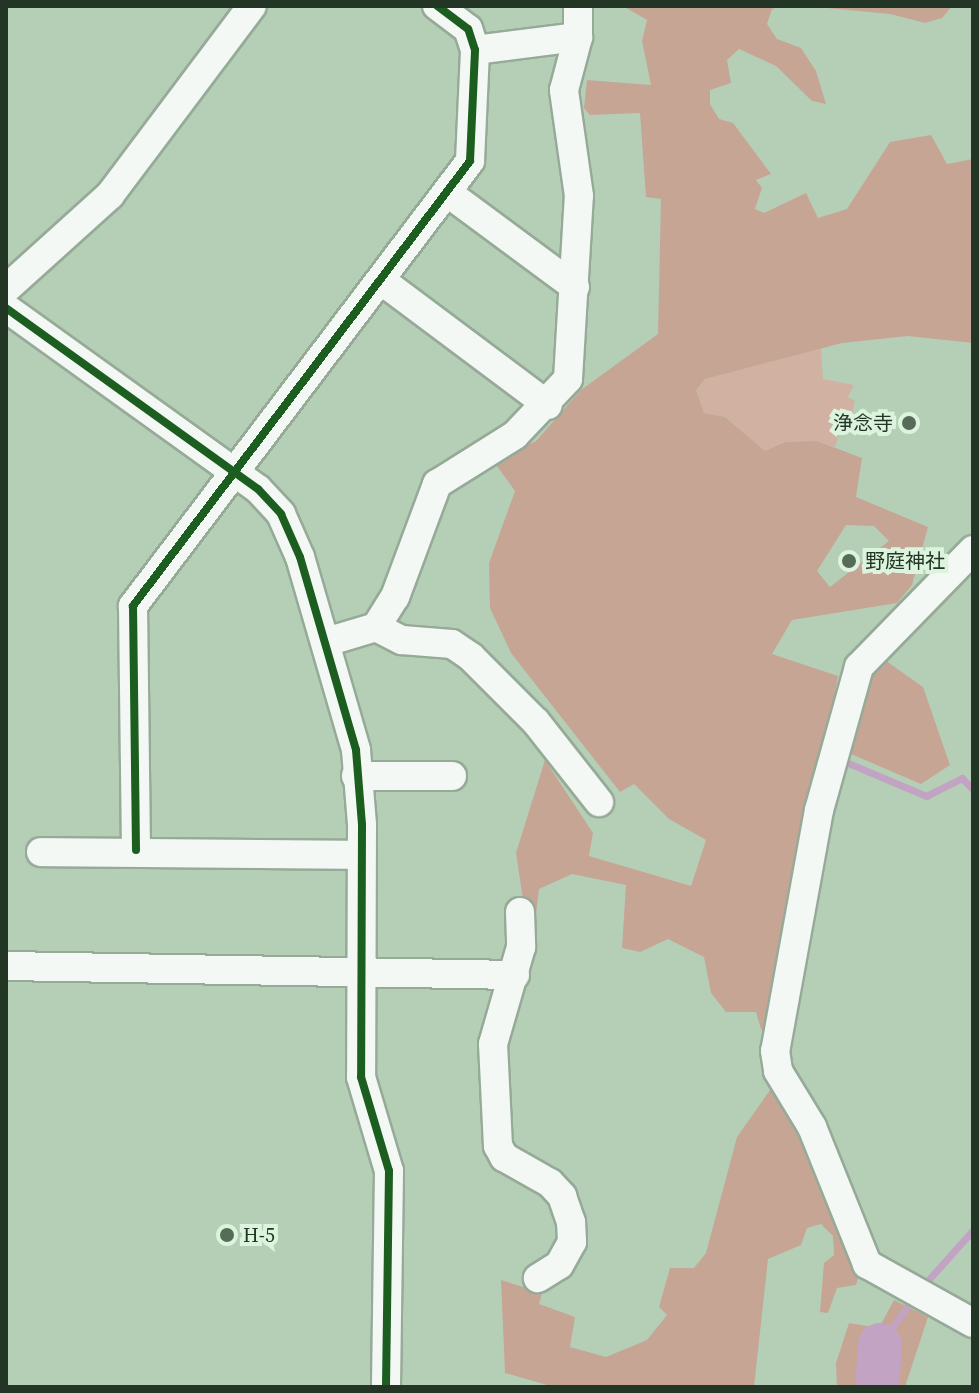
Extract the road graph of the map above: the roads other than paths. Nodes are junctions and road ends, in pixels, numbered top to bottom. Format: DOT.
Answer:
graph roads {
  1 [pos="252,6"];
  2 [pos="437,6"];
  3 [pos="578,6"];
  4 [pos="578,37"];
  5 [pos="475,50"];
  6 [pos="448,193"];
  7 [pos="382,281"];
  8 [pos="575,287"];
  9 [pos="6,289"];
  10 [pos="6,308"];
  11 [pos="548,405"];
  12 [pos="236,473"];
  13 [pos="973,550"];
  14 [pos="376,627"];
  15 [pos="326,642"];
  16 [pos="356,776"];
  17 [pos="452,776"];
  18 [pos="599,802"];
  19 [pos="136,850"];
  20 [pos="41,852"];
  21 [pos="360,855"];
  22 [pos="520,912"];
  23 [pos="6,966"];
  24 [pos="359,972"];
  25 [pos="515,975"];
  26 [pos="538,1278"];
  27 [pos="973,1323"];
  28 [pos="386,1387"];
  1 -- 9 [label="street"];
  2 -- 5 [label="street"];
  3 -- 4 [label="street"];
  4 -- 5 [label="street"];
  4 -- 8 [label="street"];
  5 -- 6 [label="street"];
  6 -- 7 [label="street"];
  6 -- 8 [label="street"];
  7 -- 11 [label="street"];
  7 -- 12 [label="street"];
  8 -- 11 [label="street"];
  10 -- 12 [label="street"];
  11 -- 14 [label="street"];
  12 -- 15 [label="street"];
  12 -- 19 [label="street"];
  13 -- 27 [label="street"];
  14 -- 15 [label="street"];
  14 -- 18 [label="street"];
  15 -- 16 [label="street"];
  16 -- 17 [label="street"];
  16 -- 21 [label="street"];
  19 -- 20 [label="street"];
  19 -- 21 [label="street"];
  21 -- 24 [label="street"];
  22 -- 25 [label="street"];
  23 -- 24 [label="street"];
  24 -- 25 [label="street"];
  24 -- 28 [label="street"];
  25 -- 26 [label="street"];
}
